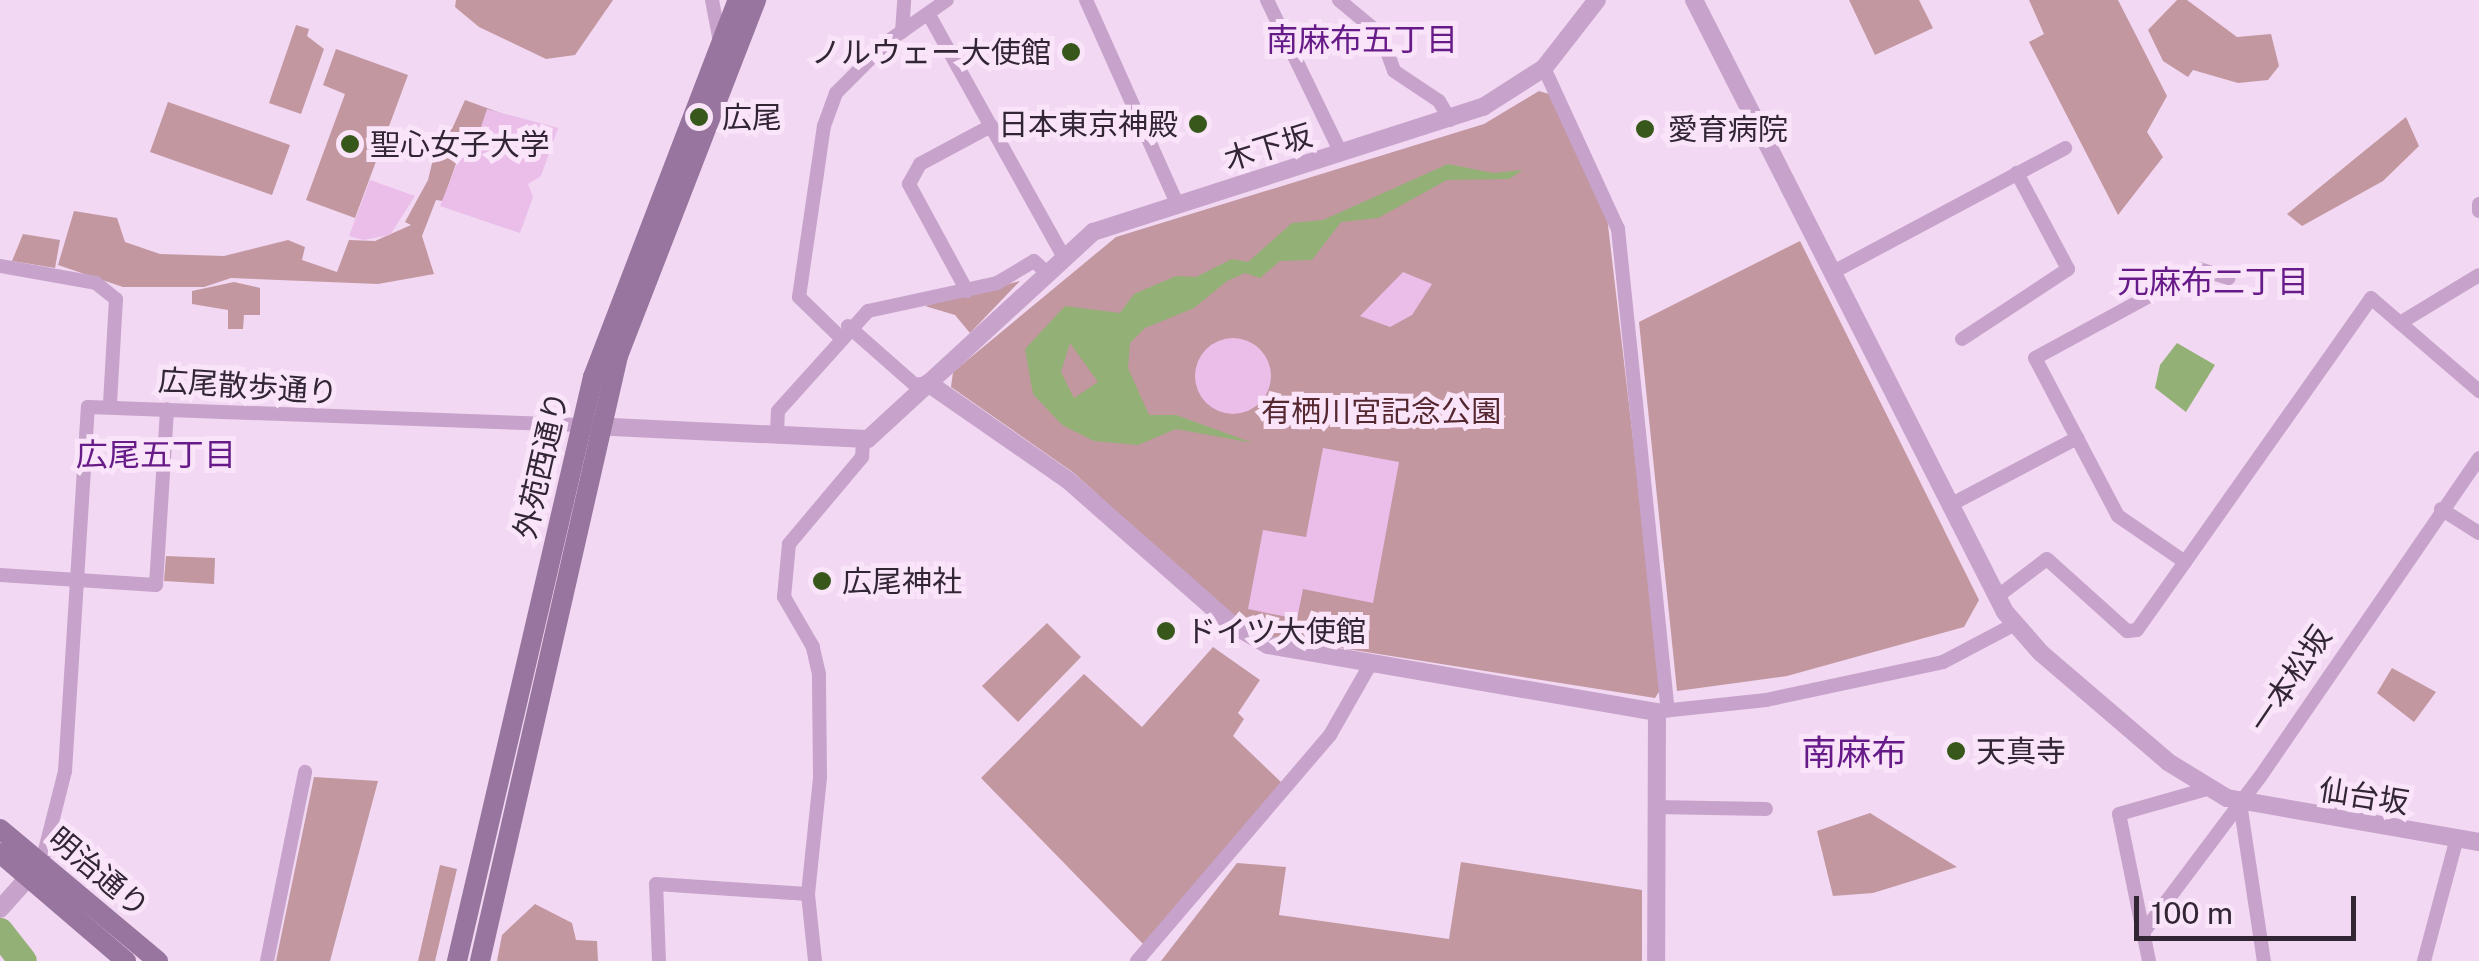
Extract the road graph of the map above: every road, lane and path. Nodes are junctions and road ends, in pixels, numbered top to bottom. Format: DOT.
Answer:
graph roads {
  1 [pos="712,0"];
  2 [pos="738,0"];
  3 [pos="756,0"];
  4 [pos="904,0"];
  5 [pos="947,0"];
  6 [pos="1086,0"];
  7 [pos="1267,0"];
  8 [pos="1339,0"];
  9 [pos="1597,0"];
  10 [pos="1694,0"];
  11 [pos="929,15"];
  12 [pos="902,32"];
  13 [pos="720,42"];
  14 [pos="1544,68"];
  15 [pos="1450,120"];
  16 [pos="991,126"];
  17 [pos="2065,148"];
  18 [pos="1342,153"];
  19 [pos="2017,173"];
  20 [pos="1177,204"];
  21 [pos="1063,256"];
  22 [pos="0,266"];
  23 [pos="1835,271"];
  24 [pos="1046,272"];
  25 [pos="2479,275"];
  26 [pos="2229,278"];
  27 [pos="966,291"];
  28 [pos="2400,323"];
  29 [pos="844,331"];
  30 [pos="1962,339"];
  31 [pos="928,384"];
  32 [pos="2479,391"];
  33 [pos="110,404"];
  34 [pos="168,409"];
  35 [pos="591,426"];
  36 [pos="777,436"];
  37 [pos="2077,438"];
  38 [pos="864,440"];
  39 [pos="2479,458"];
  40 [pos="1950,505"];
  41 [pos="2442,509"];
  42 [pos="2479,533"];
  43 [pos="2185,562"];
  44 [pos="0,575"];
  45 [pos="74,583"];
  46 [pos="1998,596"];
  47 [pos="2015,624"];
  48 [pos="1372,663"];
  49 [pos="1662,711"];
  50 [pos="306,772"];
  51 [pos="2210,788"];
  52 [pos="2240,803"];
  53 [pos="1655,806"];
  54 [pos="1766,809"];
  55 [pos="0,829"];
  56 [pos="2457,838"];
  57 [pos="2479,842"];
  58 [pos="0,853"];
  59 [pos="35,870"];
  60 [pos="808,894"];
  61 [pos="0,908"];
  62 [pos="2146,930"];
  63 [pos="126,961"];
  64 [pos="158,961"];
  65 [pos="267,961"];
  66 [pos="456,961"];
  67 [pos="480,961"];
  68 [pos="659,961"];
  69 [pos="815,961"];
  70 [pos="1138,961"];
  71 [pos="1656,961"];
  72 [pos="2149,961"];
  73 [pos="2264,961"];
  74 [pos="2424,961"];
  1 -- 13 [label="street"];
  2 -- 13 [label="main road, 外苑西通り"];
  3 -- 35 [label="main road, 外苑西通り"];
  4 -- 12 [label="street"];
  5 -- 11 [label="street"];
  6 -- 20 [label="street"];
  7 -- 18 [label="street"];
  8 -- 15 [label="street"];
  9 -- 14 [label="street, 木下坂"];
  10 -- 23 [label="street, 仙台坂"];
  11 -- 12 [label="street"];
  11 -- 16 [label="street"];
  12 -- 29 [label="street"];
  13 -- 35 [label="main road, 外苑西通り"];
  14 -- 15 [label="street, 木下坂"];
  14 -- 49 [label="street"];
  15 -- 18 [label="street, 木下坂"];
  16 -- 21 [label="street"];
  16 -- 27 [label="street"];
  17 -- 19 [label="street"];
  18 -- 20 [label="street, 木下坂"];
  19 -- 23 [label="street"];
  19 -- 30 [label="street"];
  20 -- 21 [label="street, 木下坂"];
  21 -- 24 [label="street, 木下坂"];
  22 -- 33 [label="street"];
  23 -- 40 [label="street, 仙台坂"];
  24 -- 27 [label="street"];
  24 -- 31 [label="street, 木下坂"];
  25 -- 28 [label="street"];
  26 -- 37 [label="street"];
  27 -- 29 [label="street"];
  28 -- 32 [label="street"];
  28 -- 43 [label="street"];
  29 -- 31 [label="street"];
  29 -- 36 [label="street"];
  31 -- 38 [label="street, 木下坂"];
  31 -- 48 [label="street"];
  33 -- 34 [label="street, 広尾散歩通り"];
  33 -- 45 [label="street"];
  34 -- 35 [label="street, 広尾散歩通り"];
  34 -- 45 [label="street"];
  35 -- 36 [label="street"];
  35 -- 66 [label="main road, 外苑西通り"];
  35 -- 67 [label="main road, 外苑西通り"];
  36 -- 38 [label="street"];
  37 -- 40 [label="street"];
  37 -- 43 [label="street"];
  38 -- 60 [label="street"];
  39 -- 41 [label="street, 一本松坂"];
  40 -- 46 [label="street, 仙台坂"];
  41 -- 42 [label="street"];
  41 -- 52 [label="street, 一本松坂"];
  43 -- 46 [label="street"];
  44 -- 45 [label="street"];
  45 -- 59 [label="street"];
  46 -- 47 [label="street, 仙台坂"];
  47 -- 49 [label="street"];
  47 -- 51 [label="street, 仙台坂"];
  48 -- 49 [label="street"];
  48 -- 70 [label="street"];
  49 -- 53 [label="street"];
  50 -- 65 [label="street"];
  51 -- 52 [label="street, 仙台坂"];
  51 -- 62 [label="street"];
  52 -- 56 [label="street, 仙台坂"];
  52 -- 62 [label="street, 一本松坂"];
  52 -- 73 [label="street"];
  53 -- 54 [label="street"];
  53 -- 71 [label="street"];
  55 -- 59 [label="main road, 明治通り"];
  56 -- 57 [label="street, 仙台坂"];
  56 -- 74 [label="street"];
  58 -- 59 [label="main road, 明治通り"];
  59 -- 61 [label="street"];
  59 -- 63 [label="main road, 明治通り"];
  59 -- 64 [label="main road, 明治通り"];
  60 -- 68 [label="street"];
  60 -- 69 [label="street"];
  62 -- 72 [label="street"];
}
